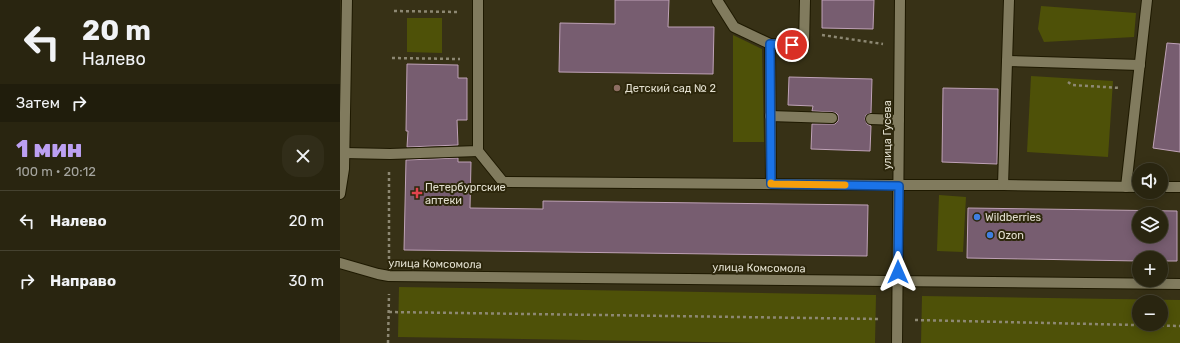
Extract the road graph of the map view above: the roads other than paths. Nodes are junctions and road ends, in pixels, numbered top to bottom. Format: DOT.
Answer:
graph roads {
  1 [pos="347,0"];
  2 [pos="478,0"];
  3 [pos="717,0"];
  4 [pos="804,0"];
  5 [pos="900,0"];
  6 [pos="1009,0"];
  7 [pos="1148,0"];
  8 [pos="770,44"];
  9 [pos="1007,61"];
  10 [pos="1140,65"];
  11 [pos="770,116"];
  12 [pos="832,118"];
  13 [pos="871,119"];
  14 [pos="899,120"];
  15 [pos="478,152"];
  16 [pos="344,153"];
  17 [pos="771,184"];
  18 [pos="1003,185"];
  19 [pos="899,186"];
  20 [pos="1126,187"];
  21 [pos="1132,187"];
  22 [pos="1168,187"];
  23 [pos="1180,187"];
  24 [pos="340,194"];
  25 [pos="340,262"];
  26 [pos="898,281"];
  27 [pos="1180,284"];
  28 [pos="897,343"];
  1 -- 16 [label="street"];
  2 -- 15 [label="street"];
  3 -- 8 [label="street"];
  4 -- 8 [label="street"];
  5 -- 14 [label="street, улица Гусева"];
  6 -- 9 [label="street"];
  7 -- 10 [label="street"];
  8 -- 11 [label="street"];
  9 -- 10 [label="street"];
  9 -- 18 [label="street"];
  10 -- 20 [label="street"];
  11 -- 12 [label="street"];
  11 -- 17 [label="street"];
  13 -- 14 [label="street"];
  14 -- 19 [label="street, улица Гусева"];
  15 -- 16 [label="street"];
  15 -- 17 [label="street"];
  16 -- 24 [label="street"];
  17 -- 19 [label="street"];
  18 -- 19 [label="street"];
  18 -- 20 [label="street"];
  19 -- 26 [label="street, улица Гусева"];
  20 -- 21 [label="street"];
  22 -- 23 [label="street"];
  25 -- 26 [label="street, улица Комсомола"];
  26 -- 27 [label="street, улица Комсомола"];
  26 -- 28 [label="street, улица Гусева"];
}
